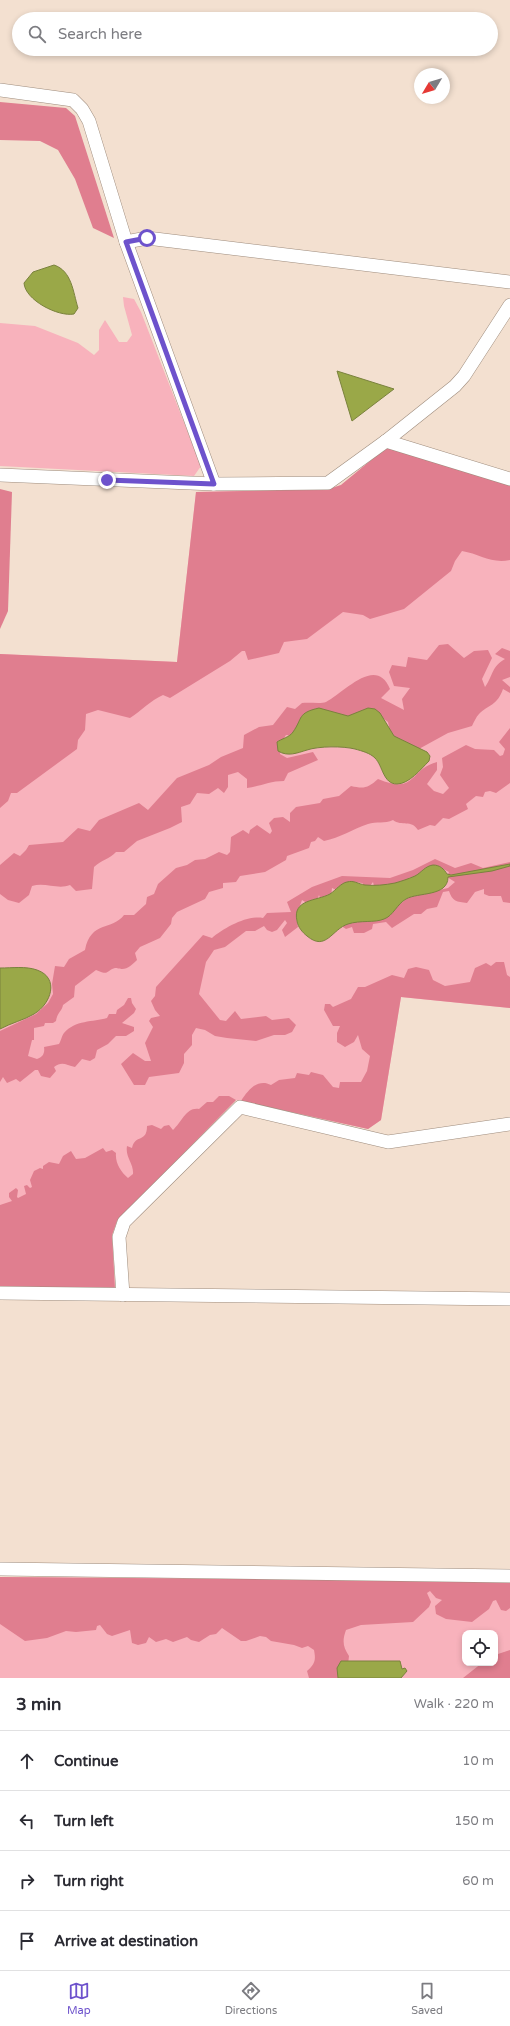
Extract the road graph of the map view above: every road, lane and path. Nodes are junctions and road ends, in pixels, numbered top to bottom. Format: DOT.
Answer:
graph roads {
  1 [pos="0,90"];
  2 [pos="126,242"];
  3 [pos="510,282"];
  4 [pos="510,305"];
  5 [pos="386,442"];
  6 [pos="0,475"];
  7 [pos="510,479"];
  8 [pos="214,484"];
  9 [pos="510,1124"];
  10 [pos="0,1293"];
  11 [pos="123,1295"];
  12 [pos="510,1299"];
  13 [pos="0,1569"];
  14 [pos="510,1576"];
  1 -- 2 [label="street"];
  2 -- 3 [label="street"];
  2 -- 8 [label="street"];
  4 -- 5 [label="street"];
  5 -- 7 [label="street"];
  5 -- 8 [label="street"];
  6 -- 8 [label="street"];
  9 -- 11 [label="street"];
  10 -- 11 [label="street"];
  11 -- 12 [label="street"];
  13 -- 14 [label="street"];
}
